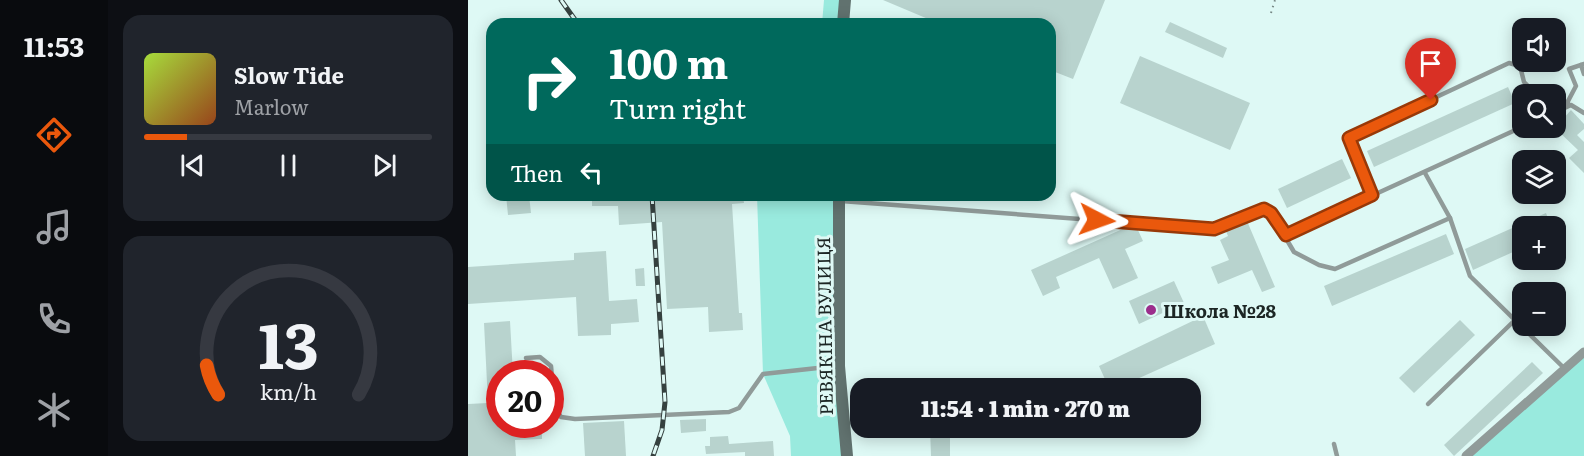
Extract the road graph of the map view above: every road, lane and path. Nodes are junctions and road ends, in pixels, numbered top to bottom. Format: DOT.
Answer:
graph roads {
  1 [pos="845,0"];
  2 [pos="1275,0"];
  3 [pos="1271,13"];
  4 [pos="844,18"];
  5 [pos="1582,64"];
  6 [pos="1584,74"];
  7 [pos="1526,84"];
  8 [pos="1566,103"];
  9 [pos="1569,104"];
  10 [pos="1566,106"];
  11 [pos="1584,113"];
  12 [pos="1512,132"];
  13 [pos="1425,173"];
  14 [pos="1372,195"];
  15 [pos="839,201"];
  16 [pos="875,201"];
  17 [pos="1450,218"];
  18 [pos="1286,235"];
  19 [pos="1512,317"];
  20 [pos="1512,323"];
  21 [pos="1531,336"];
  22 [pos="1584,352"];
  23 [pos="526,358"];
  24 [pos="839,366"];
  25 [pos="1564,368"];
  26 [pos="1428,404"];
  27 [pos="1334,444"];
  28 [pos="847,456"];
  29 [pos="1337,456"];
  30 [pos="1466,456"];
  1 -- 4 [label="street"];
  2 -- 3 [label="path"];
  5 -- 6 [label="lane"];
  5 -- 9 [label="lane"];
  7 -- 14 [label="lane"];
  8 -- 9 [label="lane"];
  9 -- 10 [label="lane"];
  9 -- 11 [label="lane"];
  12 -- 13 [label="lane"];
  13 -- 14 [label="lane"];
  13 -- 17 [label="lane"];
  14 -- 18 [label="lane"];
  15 -- 24 [label="street, РЕВЯКІНА ВУЛИЦЯ"];
  16 -- 18 [label="lane"];
  17 -- 18 [label="lane"];
  17 -- 19 [label="lane"];
  20 -- 26 [label="lane"];
  21 -- 25 [label="lane"];
  22 -- 25 [label="street"];
  23 -- 24 [label="lane"];
  24 -- 28 [label="street, РЕВЯКІНА ВУЛИЦЯ"];
  25 -- 30 [label="street"];
  27 -- 29 [label="lane"];
}
